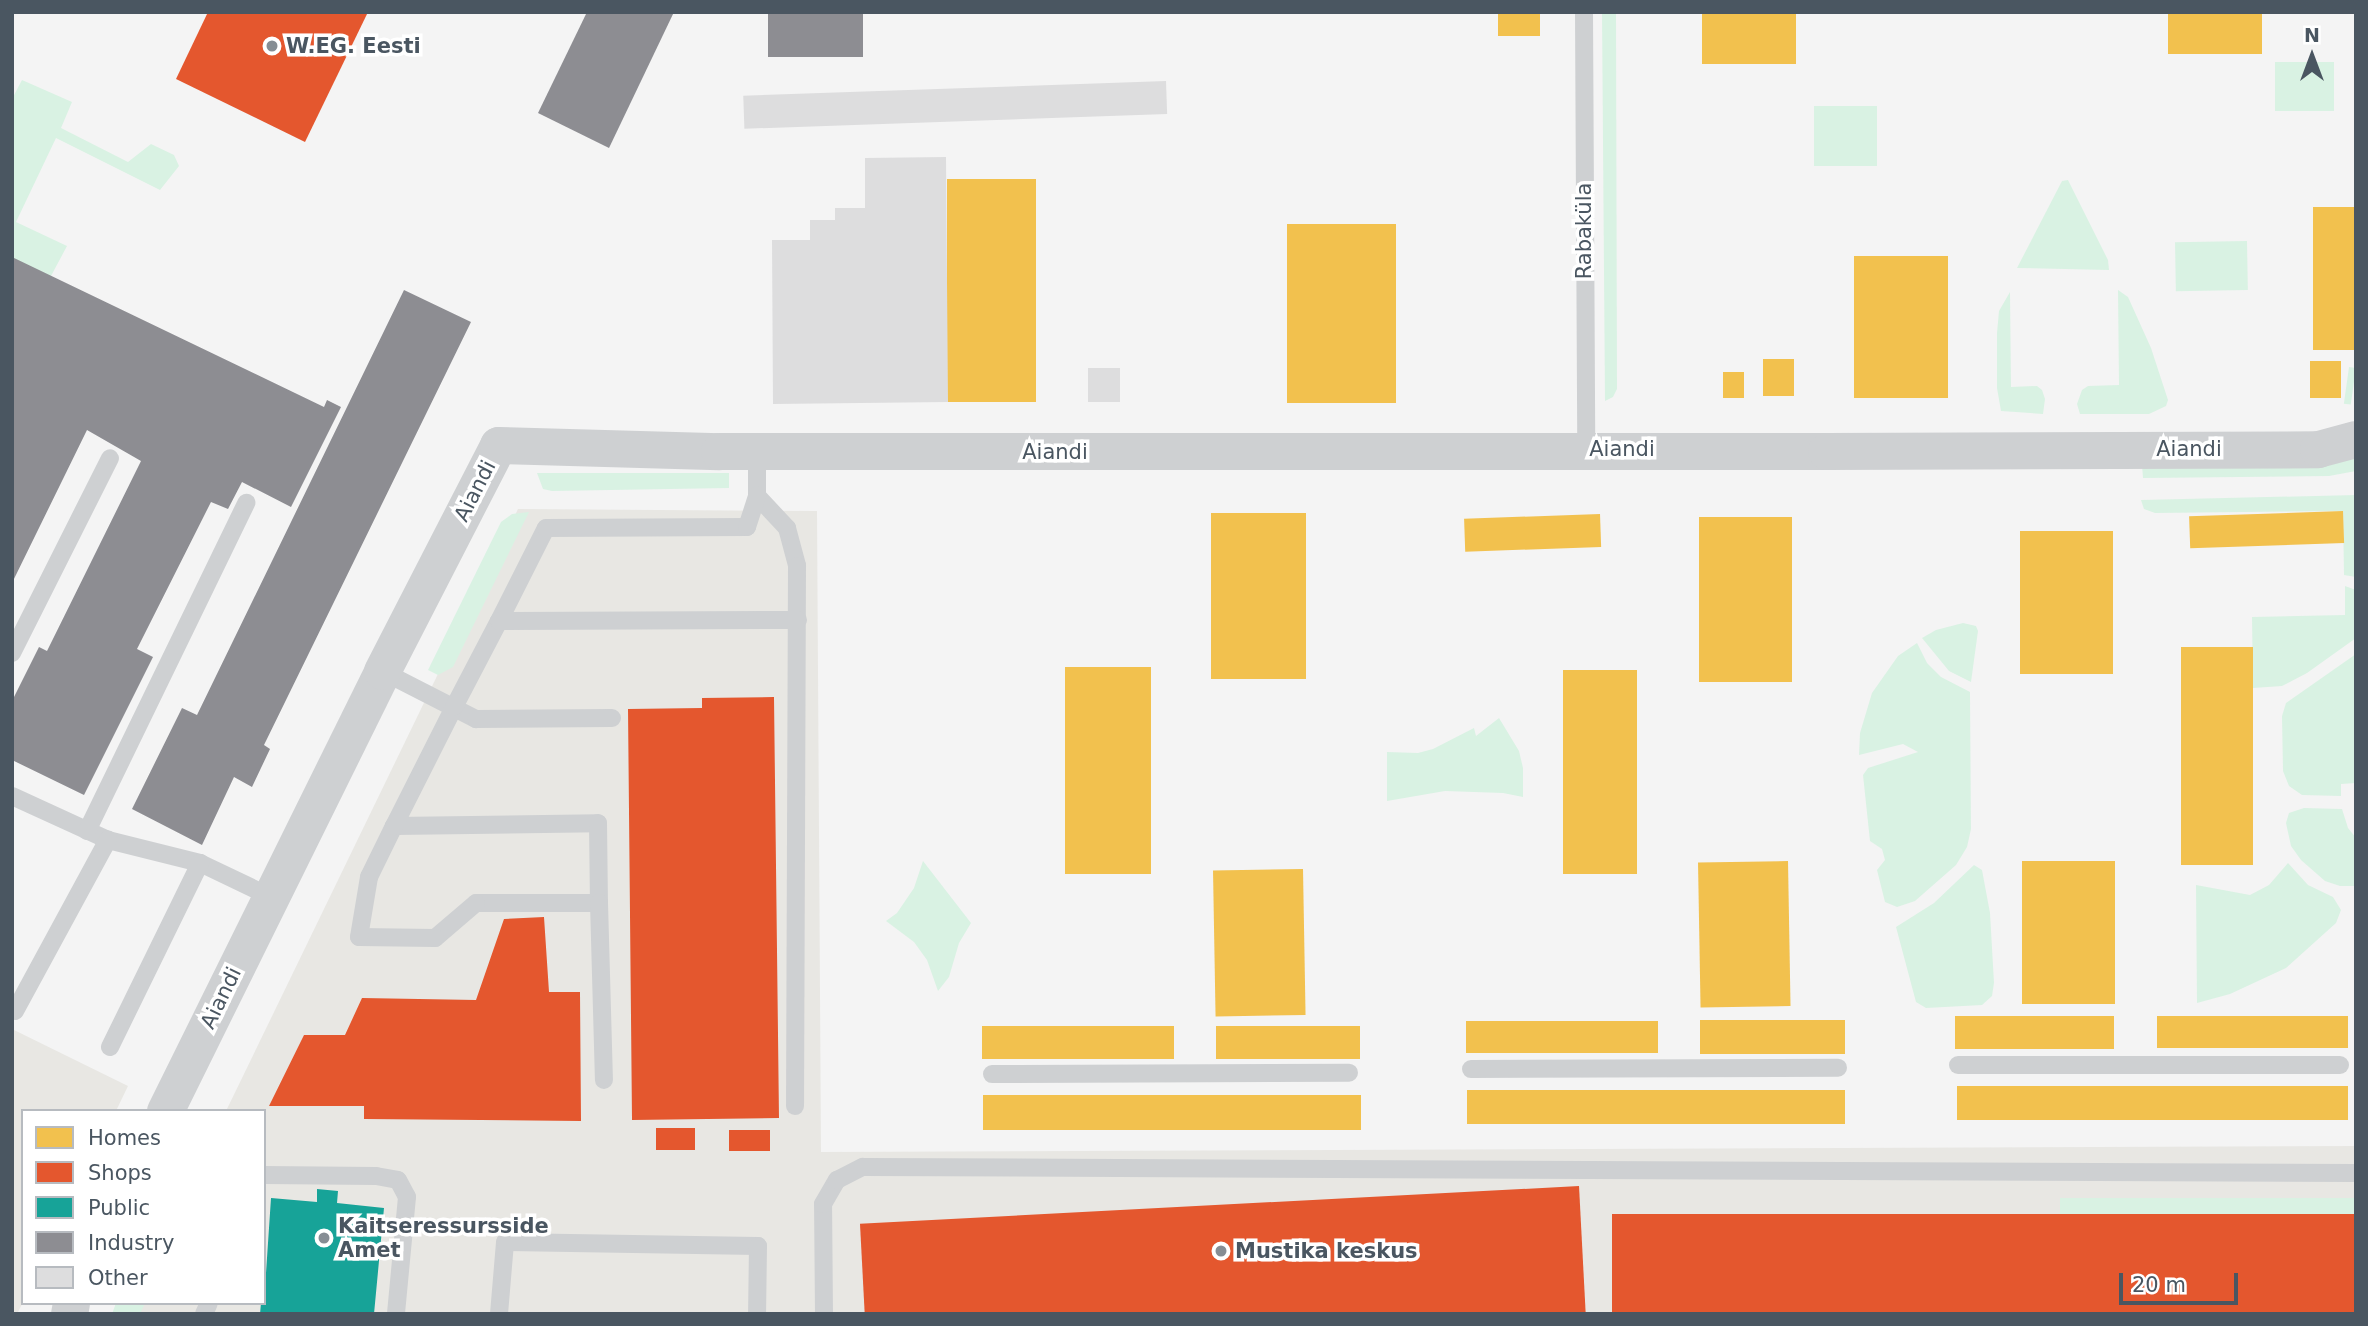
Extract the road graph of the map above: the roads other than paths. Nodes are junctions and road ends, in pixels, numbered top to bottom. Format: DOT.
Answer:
graph roads {
  1 [pos="1584,12"];
  2 [pos="2356,439"];
  3 [pos="1586,450"];
  4 [pos="757,451"];
  5 [pos="110,458"];
  6 [pos="757,496"];
  7 [pos="246,503"];
  8 [pos="798,620"];
  9 [pos="499,621"];
  10 [pos="12,653"];
  11 [pos="382,671"];
  12 [pos="454,707"];
  13 [pos="612,718"];
  14 [pos="14,802"];
  15 [pos="394,826"];
  16 [pos="87,831"];
  17 [pos="108,840"];
  18 [pos="200,863"];
  19 [pos="271,897"];
  20 [pos="599,903"];
  21 [pos="15,1011"];
  22 [pos="110,1047"];
  23 [pos="1958,1065"];
  24 [pos="2340,1065"];
  25 [pos="1838,1068"];
  26 [pos="1471,1069"];
  27 [pos="1349,1073"];
  28 [pos="992,1074"];
  29 [pos="604,1080"];
  30 [pos="794,1106"];
  31 [pos="166,1109"];
  32 [pos="2356,1173"];
  33 [pos="266,1175"];
  34 [pos="396,1314"];
  35 [pos="499,1314"];
  36 [pos="757,1314"];
  37 [pos="824,1314"];
  1 -- 3 [label="lane, Rabaküla"];
  2 -- 3 [label="street, Aiandi"];
  3 -- 4 [label="street, Aiandi"];
  4 -- 6 [label="lane"];
  4 -- 11 [label="street, Aiandi"];
  5 -- 10 [label="lane"];
  6 -- 8 [label="lane"];
  6 -- 9 [label="lane"];
  7 -- 16 [label="lane"];
  8 -- 9 [label="lane"];
  8 -- 30 [label="lane"];
  9 -- 12 [label="lane"];
  11 -- 12 [label="lane"];
  11 -- 19 [label="street, Aiandi"];
  12 -- 13 [label="lane"];
  12 -- 15 [label="lane"];
  14 -- 16 [label="lane"];
  15 -- 20 [label="lane"];
  15 -- 20 [label="lane"];
  16 -- 17 [label="lane"];
  17 -- 18 [label="lane"];
  17 -- 21 [label="lane"];
  18 -- 19 [label="lane"];
  18 -- 22 [label="lane"];
  19 -- 31 [label="street, Aiandi"];
  20 -- 29 [label="lane"];
  23 -- 24 [label="lane"];
  25 -- 26 [label="lane"];
  27 -- 28 [label="lane"];
  32 -- 37 [label="lane"];
  33 -- 34 [label="lane"];
  35 -- 36 [label="lane"];
}
